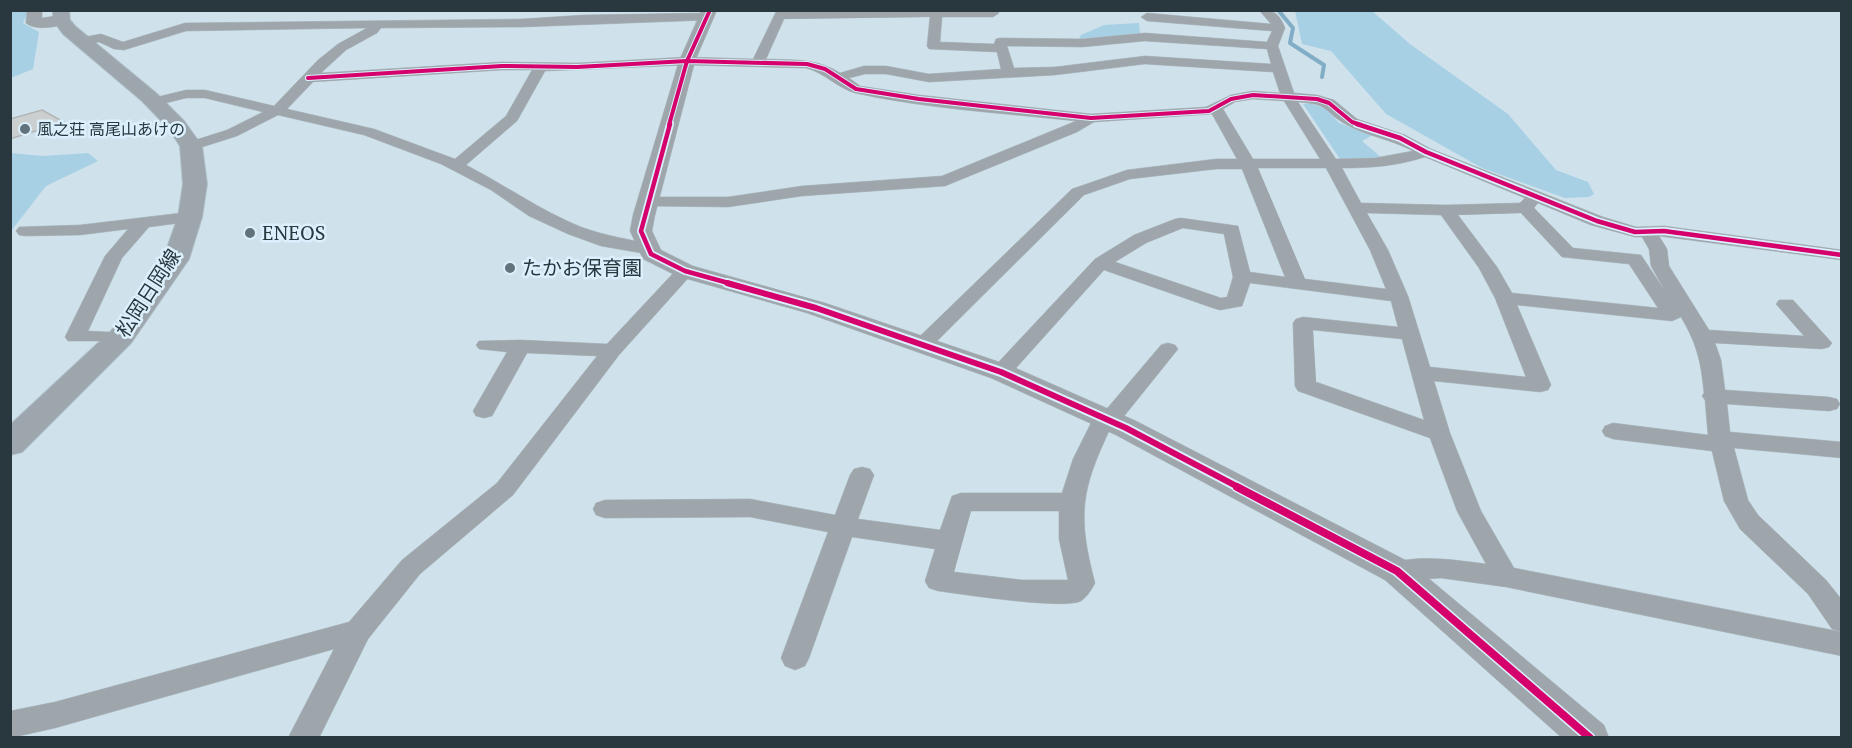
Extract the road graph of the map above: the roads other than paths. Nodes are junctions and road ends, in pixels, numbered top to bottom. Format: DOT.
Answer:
graph roads {
  1 [pos="36,10"];
  2 [pos="1264,10"];
  3 [pos="425,11"];
  4 [pos="782,13"];
  5 [pos="936,13"];
  6 [pos="993,13"];
  7 [pos="707,14"];
  8 [pos="1152,14"];
  9 [pos="62,15"];
  10 [pos="247,15"];
  11 [pos="377,25"];
  12 [pos="393,25"];
  13 [pos="228,27"];
  14 [pos="1279,28"];
  15 [pos="1145,38"];
  16 [pos="83,41"];
  17 [pos="1272,46"];
  18 [pos="1000,48"];
  19 [pos="1145,60"];
  20 [pos="687,61"];
  21 [pos="758,62"];
  22 [pos="540,67"];
  23 [pos="1279,68"];
  24 [pos="1009,72"];
  25 [pos="839,77"];
  26 [pos="308,78"];
  27 [pos="1288,97"];
  28 [pos="154,102"];
  29 [pos="1215,107"];
  30 [pos="278,111"];
  31 [pos="1091,118"];
  32 [pos="191,146"];
  33 [pos="1426,152"];
  34 [pos="1331,163"];
  35 [pos="1248,164"];
  36 [pos="456,166"];
  37 [pos="648,201"];
  38 [pos="1530,202"];
  39 [pos="1355,208"];
  40 [pos="1446,210"];
  41 [pos="190,217"];
  42 [pos="143,223"];
  43 [pos="25,231"];
  44 [pos="1648,233"];
  45 [pos="647,249"];
  46 [pos="1842,255"];
  47 [pos="1101,263"];
  48 [pos="685,271"];
  49 [pos="1242,277"];
  50 [pos="1298,285"];
  51 [pos="1399,296"];
  52 [pos="1505,298"];
  53 [pos="1786,304"];
  54 [pos="1411,334"];
  55 [pos="1702,336"];
  56 [pos="121,337"];
  57 [pos="486,345"];
  58 [pos="521,346"];
  59 [pos="921,346"];
  60 [pos="1168,349"];
  61 [pos="612,351"];
  62 [pos="1001,372"];
  63 [pos="1422,373"];
  64 [pos="1713,396"];
  65 [pos="1829,404"];
  66 [pos="484,411"];
  67 [pos="1107,419"];
  68 [pos="1613,431"];
  69 [pos="1439,433"];
  70 [pos="1720,441"];
  71 [pos="10,444"];
  72 [pos="1841,450"];
  73 [pos="862,475"];
  74 [pos="1071,502"];
  75 [pos="605,509"];
  76 [pos="843,526"];
  77 [pos="949,541"];
  78 [pos="1397,570"];
  79 [pos="1506,578"];
  80 [pos="1842,621"];
  81 [pos="358,631"];
  82 [pos="1842,644"];
  83 [pos="795,658"];
  84 [pos="10,725"];
  85 [pos="303,738"];
  86 [pos="1590,738"];
  1 -- 9 [label="street"];
  2 -- 14 [label="street"];
  3 -- 12 [label="street"];
  4 -- 5 [label="street"];
  4 -- 21 [label="street"];
  5 -- 6 [label="street"];
  5 -- 18 [label="street"];
  7 -- 12 [label="street"];
  7 -- 20 [label="street"];
  8 -- 14 [label="street"];
  8 -- 15 [label="street"];
  9 -- 16 [label="main road, 松岡日岡線"];
  10 -- 13 [label="street"];
  11 -- 12 [label="street"];
  11 -- 13 [label="street"];
  11 -- 26 [label="street"];
  13 -- 16 [label="street"];
  14 -- 17 [label="street"];
  15 -- 17 [label="street"];
  15 -- 18 [label="street"];
  15 -- 19 [label="street"];
  16 -- 28 [label="main road, 松岡日岡線"];
  17 -- 23 [label="street"];
  18 -- 24 [label="street"];
  19 -- 23 [label="street"];
  19 -- 24 [label="street"];
  20 -- 21 [label="street"];
  20 -- 22 [label="street"];
  20 -- 37 [label="street"];
  21 -- 25 [label="street"];
  22 -- 26 [label="street"];
  22 -- 36 [label="street"];
  23 -- 27 [label="street"];
  24 -- 25 [label="street"];
  25 -- 31 [label="street"];
  26 -- 30 [label="street"];
  27 -- 29 [label="street"];
  27 -- 33 [label="street"];
  27 -- 34 [label="street"];
  28 -- 30 [label="street"];
  28 -- 32 [label="main road, 松岡日岡線"];
  29 -- 31 [label="street"];
  29 -- 35 [label="street"];
  30 -- 32 [label="street"];
  30 -- 36 [label="street"];
  31 -- 37 [label="street"];
  32 -- 41 [label="main road, 松岡日岡線"];
  33 -- 34 [label="street"];
  33 -- 38 [label="street"];
  34 -- 35 [label="street"];
  34 -- 39 [label="street"];
  35 -- 50 [label="street"];
  35 -- 59 [label="street"];
  36 -- 45 [label="street"];
  37 -- 45 [label="street"];
  38 -- 40 [label="street"];
  38 -- 44 [label="street"];
  38 -- 52 [label="street"];
  39 -- 40 [label="street"];
  39 -- 51 [label="street"];
  40 -- 52 [label="street"];
  41 -- 42 [label="street"];
  41 -- 56 [label="main road, 松岡日岡線"];
  42 -- 43 [label="street"];
  42 -- 56 [label="street"];
  44 -- 46 [label="street"];
  44 -- 55 [label="street"];
  45 -- 48 [label="street"];
  47 -- 49 [label="street"];
  47 -- 49 [label="street"];
  47 -- 62 [label="street"];
  48 -- 59 [label="street"];
  48 -- 61 [label="street"];
  49 -- 50 [label="street"];
  50 -- 51 [label="street"];
  51 -- 54 [label="street"];
  52 -- 63 [label="street"];
  53 -- 55 [label="street"];
  54 -- 63 [label="street"];
  54 -- 69 [label="street"];
  55 -- 64 [label="street"];
  56 -- 71 [label="main road, 松岡日岡線"];
  57 -- 58 [label="street"];
  58 -- 61 [label="street"];
  58 -- 66 [label="street"];
  59 -- 62 [label="street"];
  60 -- 67 [label="street"];
  61 -- 81 [label="street"];
  62 -- 67 [label="street"];
  63 -- 69 [label="street"];
  64 -- 65 [label="street"];
  64 -- 70 [label="street"];
  67 -- 74 [label="street"];
  67 -- 78 [label="street"];
  68 -- 70 [label="street"];
  69 -- 79 [label="street"];
  70 -- 72 [label="street"];
  70 -- 80 [label="street"];
  73 -- 76 [label="street"];
  74 -- 77 [label="street"];
  74 -- 77 [label="street"];
  75 -- 76 [label="street"];
  76 -- 77 [label="street"];
  76 -- 83 [label="street"];
  78 -- 79 [label="street"];
  78 -- 86 [label="street"];
  79 -- 82 [label="street"];
  81 -- 84 [label="street"];
  81 -- 85 [label="street"];
}
